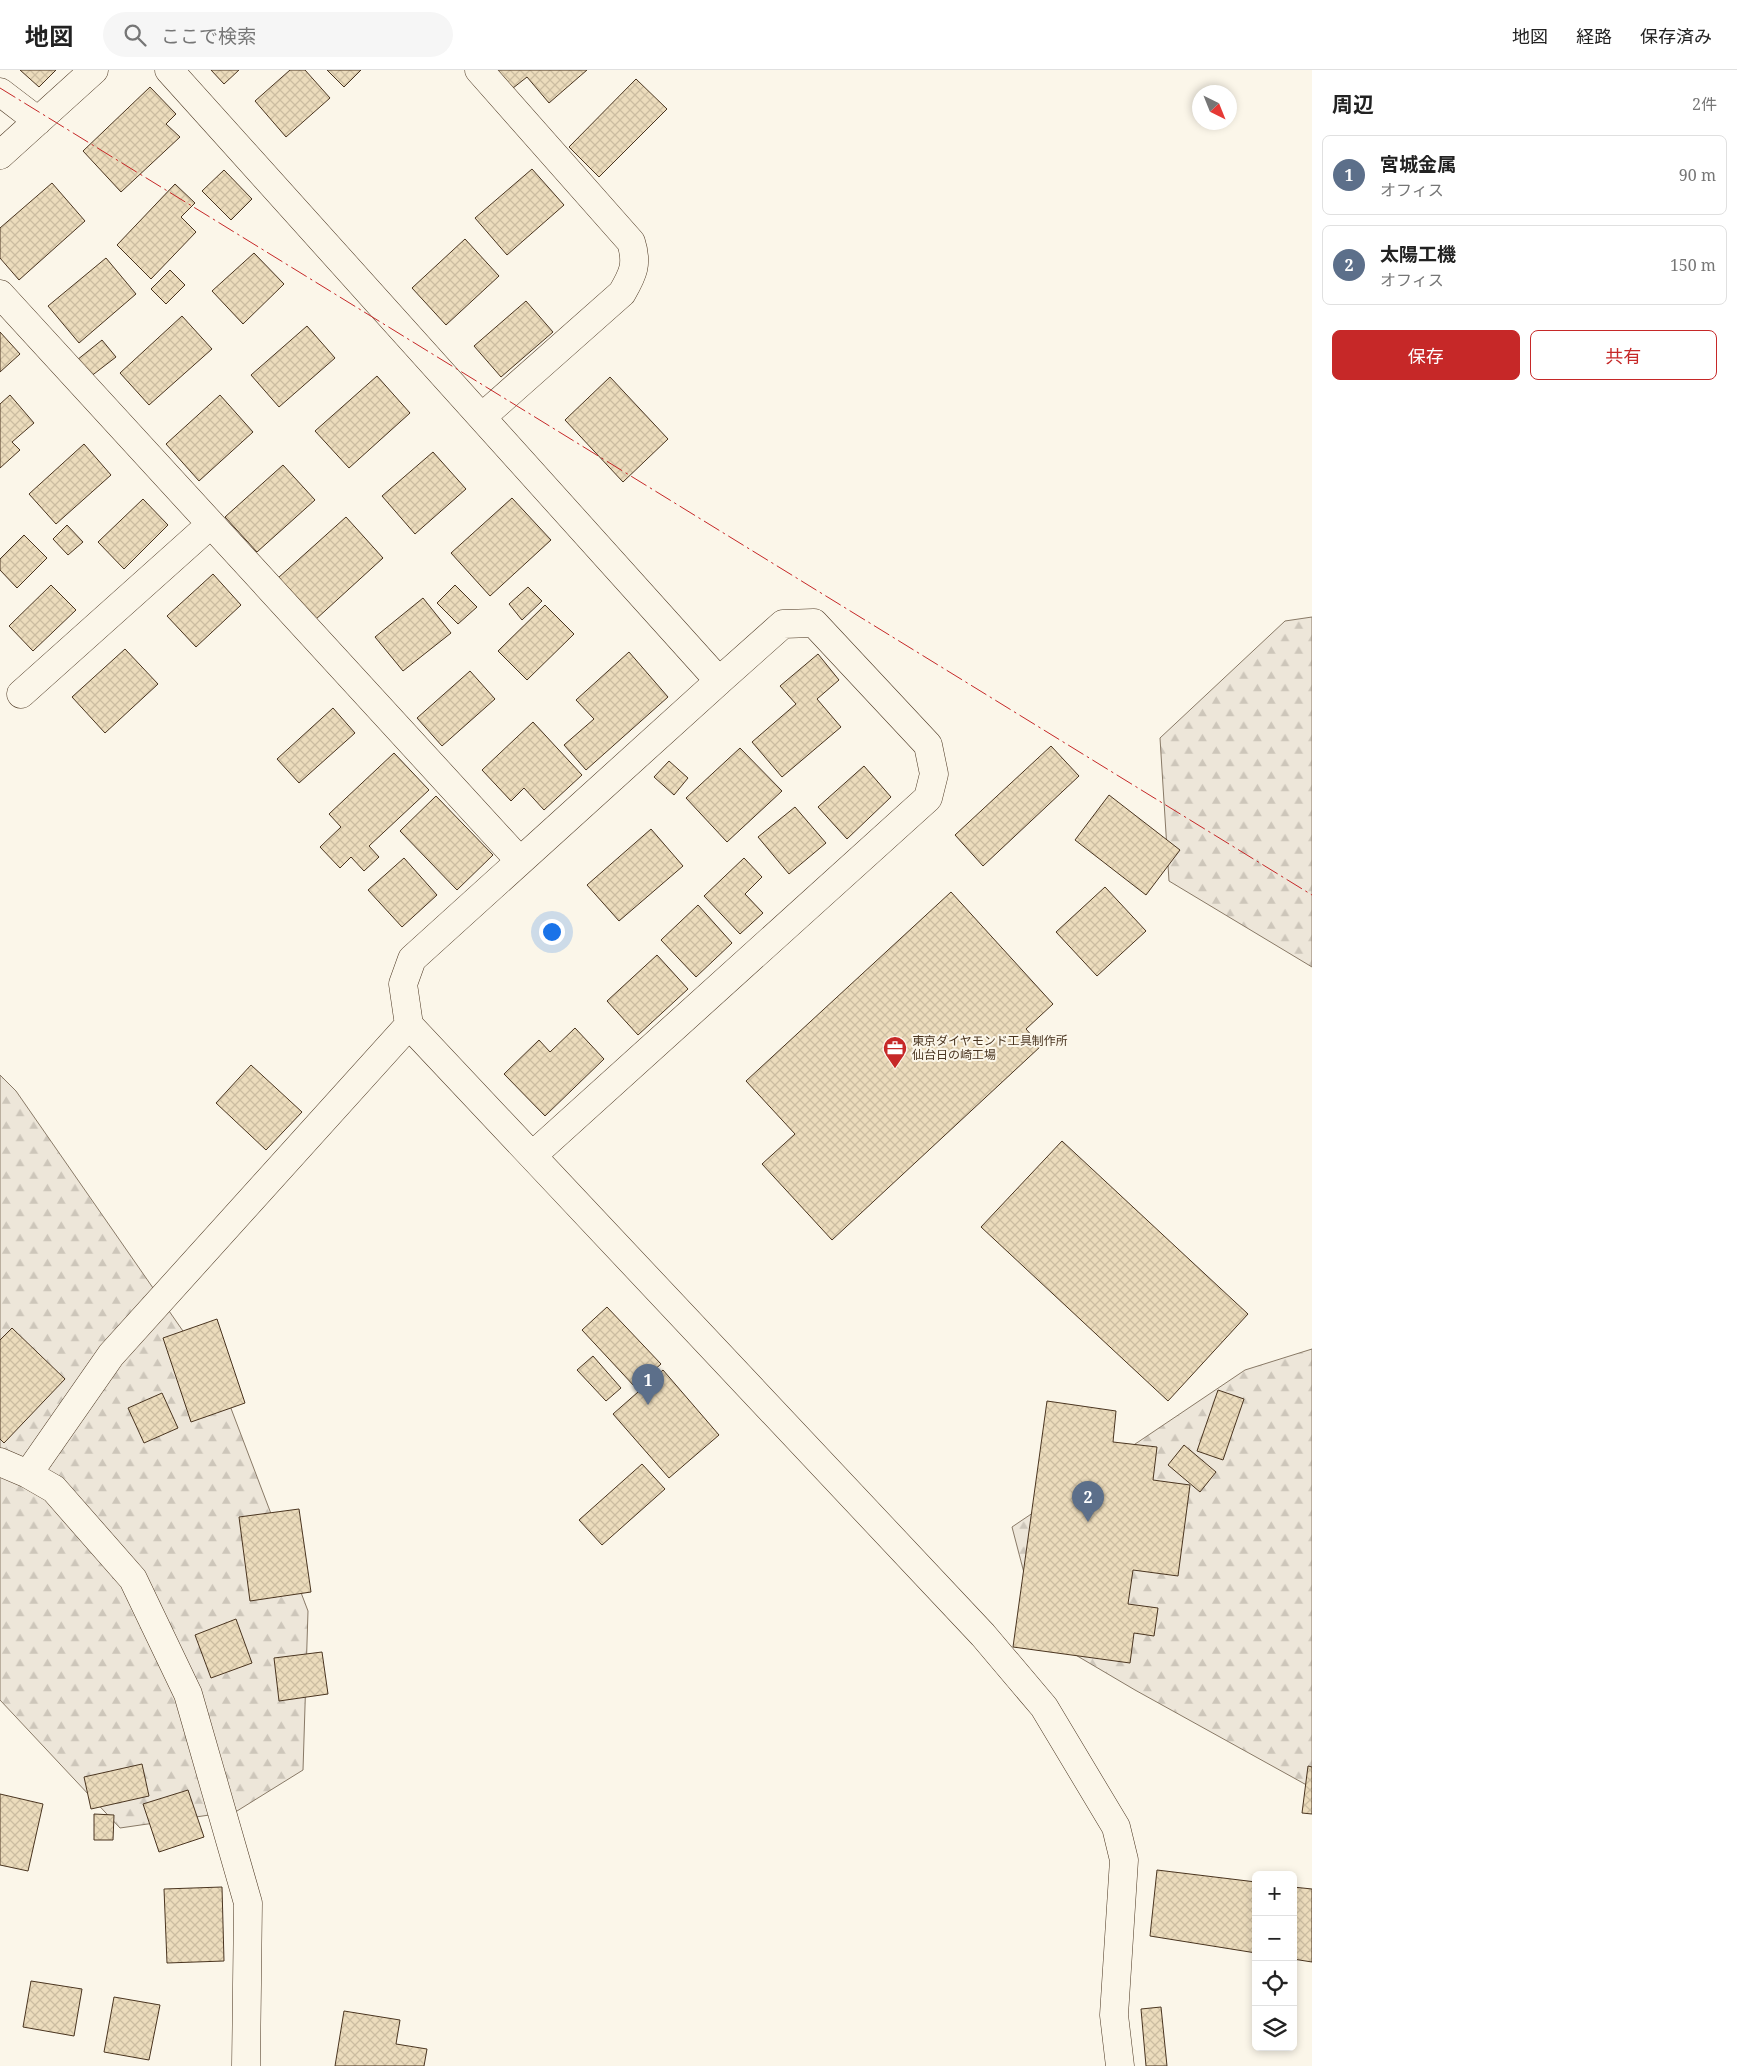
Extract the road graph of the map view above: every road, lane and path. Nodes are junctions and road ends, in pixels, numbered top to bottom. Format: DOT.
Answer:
graph roads {
  1 [pos="94,70"];
  2 [pos="169,70"];
  3 [pos="479,70"];
  4 [pos="0,92"];
  5 [pos="38,121"];
  6 [pos="0,155"];
  7 [pos="0,294"];
  8 [pos="482,417"];
  9 [pos="211,524"];
  10 [pos="720,680"];
  11 [pos="21,694"];
  12 [pos="520,861"];
  13 [pos="409,1025"];
  14 [pos="533,1155"];
  15 [pos="0,1462"];
  16 [pos="28,1474"];
  17 [pos="246,2066"];
  18 [pos="1120,2066"];
  1 -- 5 [label="street"];
  2 -- 8 [label="street"];
  3 -- 8 [label="street"];
  4 -- 5 [label="street"];
  5 -- 6 [label="street"];
  7 -- 9 [label="street"];
  8 -- 10 [label="street"];
  9 -- 11 [label="street"];
  9 -- 12 [label="street"];
  10 -- 12 [label="street"];
  10 -- 14 [label="street"];
  12 -- 13 [label="street"];
  13 -- 14 [label="street"];
  13 -- 16 [label="street"];
  14 -- 18 [label="street"];
  15 -- 16 [label="street"];
  16 -- 17 [label="street"];
}
